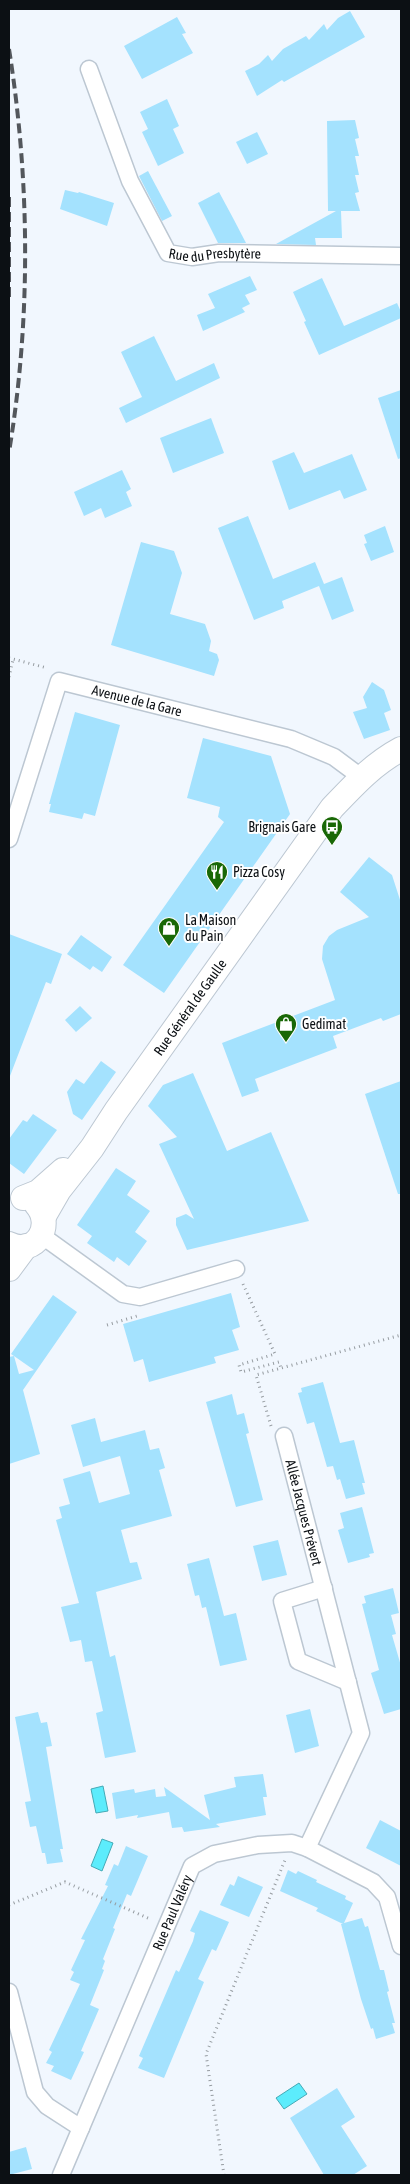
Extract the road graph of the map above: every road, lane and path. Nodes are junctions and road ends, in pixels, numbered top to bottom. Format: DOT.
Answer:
graph roads {
  1 [pos="89,69"];
  2 [pos="401,256"];
  3 [pos="9,658"];
  4 [pos="13,660"];
  5 [pos="52,669"];
  6 [pos="9,677"];
  7 [pos="401,749"];
  8 [pos="361,777"];
  9 [pos="10,836"];
  10 [pos="116,1110"];
  11 [pos="16,1200"];
  12 [pos="30,1235"];
  13 [pos="9,1269"];
  14 [pos="236,1269"];
  15 [pos="401,1335"];
  16 [pos="275,1354"];
  17 [pos="279,1362"];
  18 [pos="282,1368"];
  19 [pos="284,1436"];
  20 [pos="324,1588"];
  21 [pos="348,1682"];
  22 [pos="299,1846"];
  23 [pos="9,1905"];
  24 [pos="166,1927"];
  25 [pos="401,1946"];
  26 [pos="9,1992"];
  27 [pos="80,2128"];
  28 [pos="61,2175"];
  29 [pos="224,2175"];
  1 -- 2 [label="street, Rue du Presbytère"];
  3 -- 4 [label="path"];
  4 -- 5 [label="path"];
  4 -- 6 [label="path"];
  7 -- 8 [label="main road, Rue Général de Gaulle"];
  8 -- 9 [label="street, Avenue de la Gare"];
  8 -- 10 [label="main road, Rue Général de Gaulle"];
  10 -- 11 [label="main road, Rue Général de Gaulle"];
  10 -- 12 [label="main road, Rue Général de Gaulle"];
  11 -- 12 [label="main road"];
  12 -- 13 [label="main road, Rue Général de Gaulle"];
  12 -- 14 [label="street"];
  14 -- 16 [label="path"];
  15 -- 18 [label="path"];
  16 -- 17 [label="path"];
  16 -- 17 [label="path"];
  17 -- 18 [label="path"];
  18 -- 19 [label="path"];
  19 -- 20 [label="street, Allée Jacques Prévert"];
  20 -- 21 [label="street, Allée Jacques Prévert"];
  20 -- 21 [label="street"];
  21 -- 22 [label="street, Allée Jacques Prévert"];
  22 -- 24 [label="street, Rue Paul Valéry"];
  22 -- 25 [label="street"];
  22 -- 29 [label="path"];
  23 -- 24 [label="path"];
  24 -- 27 [label="street, Rue Paul Valéry"];
  26 -- 27 [label="street"];
  27 -- 28 [label="street, Rue Paul Valéry"];
}
